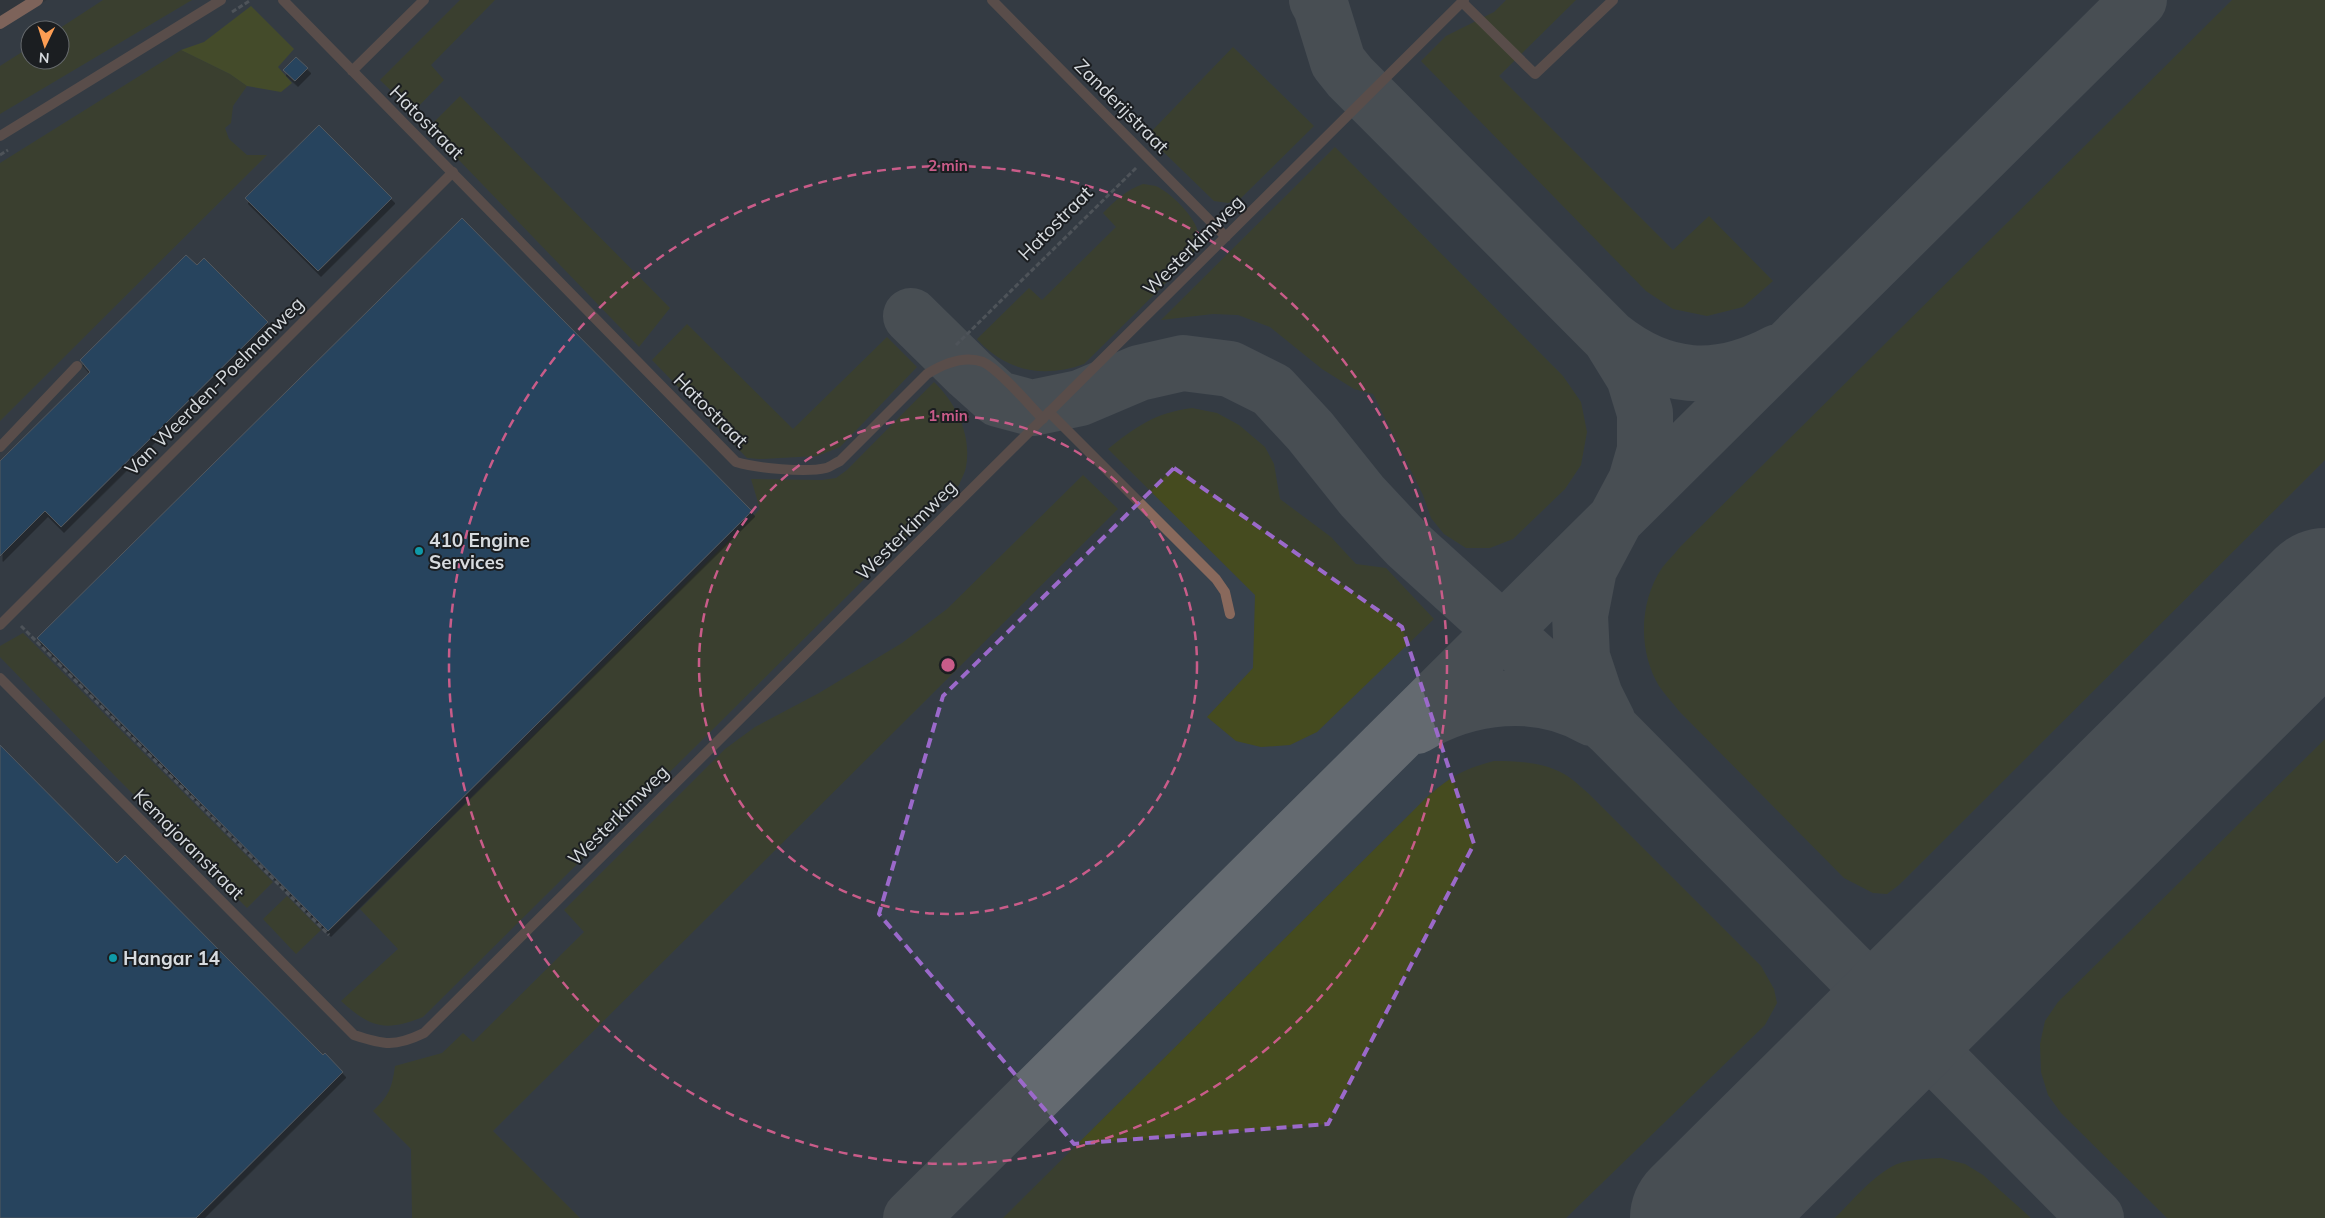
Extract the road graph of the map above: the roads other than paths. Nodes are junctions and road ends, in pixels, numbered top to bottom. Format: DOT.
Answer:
graph roads {
  1 [pos="37,0"];
  2 [pos="221,0"];
  3 [pos="283,0"];
  4 [pos="424,0"];
  5 [pos="992,0"];
  6 [pos="1613,0"];
  7 [pos="1463,1"];
  8 [pos="0,22"];
  9 [pos="352,71"];
  10 [pos="0,136"];
  11 [pos="453,172"];
  12 [pos="1226,237"];
  13 [pos="77,366"];
  14 [pos="1046,415"];
  15 [pos="0,447"];
  16 [pos="1230,614"];
  17 [pos="0,625"];
  18 [pos="0,678"];
  19 [pos="354,1034"];
  1 -- 8 [label="main road"];
  2 -- 10 [label="street"];
  3 -- 9 [label="street, Hatostraat"];
  4 -- 9 [label="street"];
  5 -- 12 [label="street, Zanderijstraat"];
  6 -- 7 [label="street"];
  7 -- 12 [label="street, Westerkimweg"];
  9 -- 11 [label="street, Hatostraat"];
  11 -- 14 [label="street, Hatostraat"];
  11 -- 17 [label="street, Van Weerden-Poelmanweg"];
  12 -- 14 [label="street, Westerkimweg"];
  13 -- 15 [label="street"];
  14 -- 16 [label="street, Hatostraat"];
  14 -- 19 [label="street, Westerkimweg"];
  18 -- 19 [label="street, Kemajoranstraat"];
}
